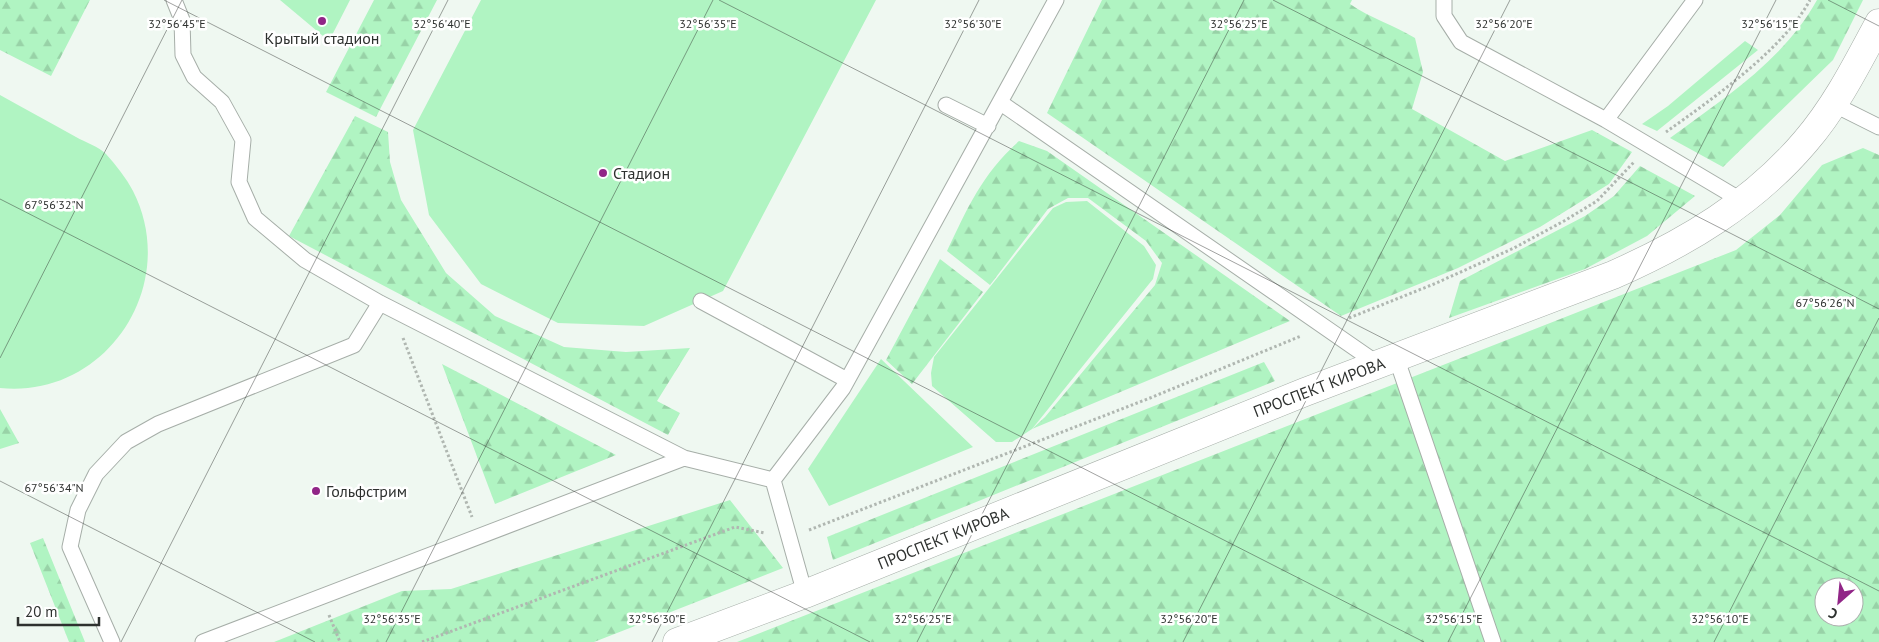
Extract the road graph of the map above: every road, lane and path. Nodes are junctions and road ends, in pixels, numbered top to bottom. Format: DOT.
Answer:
graph roads {
  1 [pos="174,0"];
  2 [pos="1056,0"];
  3 [pos="1444,0"];
  4 [pos="1696,0"];
  5 [pos="1810,0"];
  6 [pos="1879,23"];
  7 [pos="1001,103"];
  8 [pos="1833,104"];
  9 [pos="946,105"];
  10 [pos="1606,120"];
  11 [pos="988,126"];
  12 [pos="1879,127"];
  13 [pos="1648,145"];
  14 [pos="1744,202"];
  15 [pos="702,301"];
  16 [pos="386,306"];
  17 [pos="1325,327"];
  18 [pos="1387,361"];
  19 [pos="847,380"];
  20 [pos="684,458"];
  21 [pos="772,480"];
  22 [pos="480,536"];
  23 [pos="789,538"];
  24 [pos="805,594"];
  25 [pos="321,596"];
  26 [pos="112,642"];
  27 [pos="203,642"];
  28 [pos="340,642"];
  29 [pos="422,642"];
  30 [pos="677,642"];
  31 [pos="1492,642"];
  1 -- 16 [label="lane"];
  2 -- 7 [label="lane"];
  3 -- 10 [label="lane"];
  4 -- 10 [label="lane"];
  5 -- 13 [label="path"];
  6 -- 8 [label="main road, ПРОСПЕКТ КИРОВА"];
  7 -- 11 [label="lane"];
  7 -- 17 [label="lane"];
  8 -- 12 [label="lane"];
  8 -- 14 [label="main road, ПРОСПЕКТ КИРОВА"];
  9 -- 11 [label="lane"];
  10 -- 13 [label="lane"];
  11 -- 19 [label="lane"];
  13 -- 14 [label="lane"];
  13 -- 17 [label="path"];
  14 -- 18 [label="main road, ПРОСПЕКТ КИРОВА"];
  15 -- 19 [label="lane"];
  16 -- 20 [label="lane"];
  16 -- 22 [label="path"];
  16 -- 26 [label="lane"];
  17 -- 18 [label="lane"];
  17 -- 23 [label="path"];
  18 -- 24 [label="main road, ПРОСПЕКТ КИРОВА"];
  18 -- 31 [label="lane"];
  19 -- 21 [label="lane"];
  20 -- 21 [label="lane"];
  20 -- 22 [label="lane"];
  21 -- 23 [label="lane"];
  22 -- 25 [label="lane"];
  23 -- 24 [label="lane"];
  23 -- 29 [label="path"];
  24 -- 30 [label="main road, ПРОСПЕКТ КИРОВА"];
  25 -- 27 [label="lane"];
  25 -- 28 [label="path"];
}
